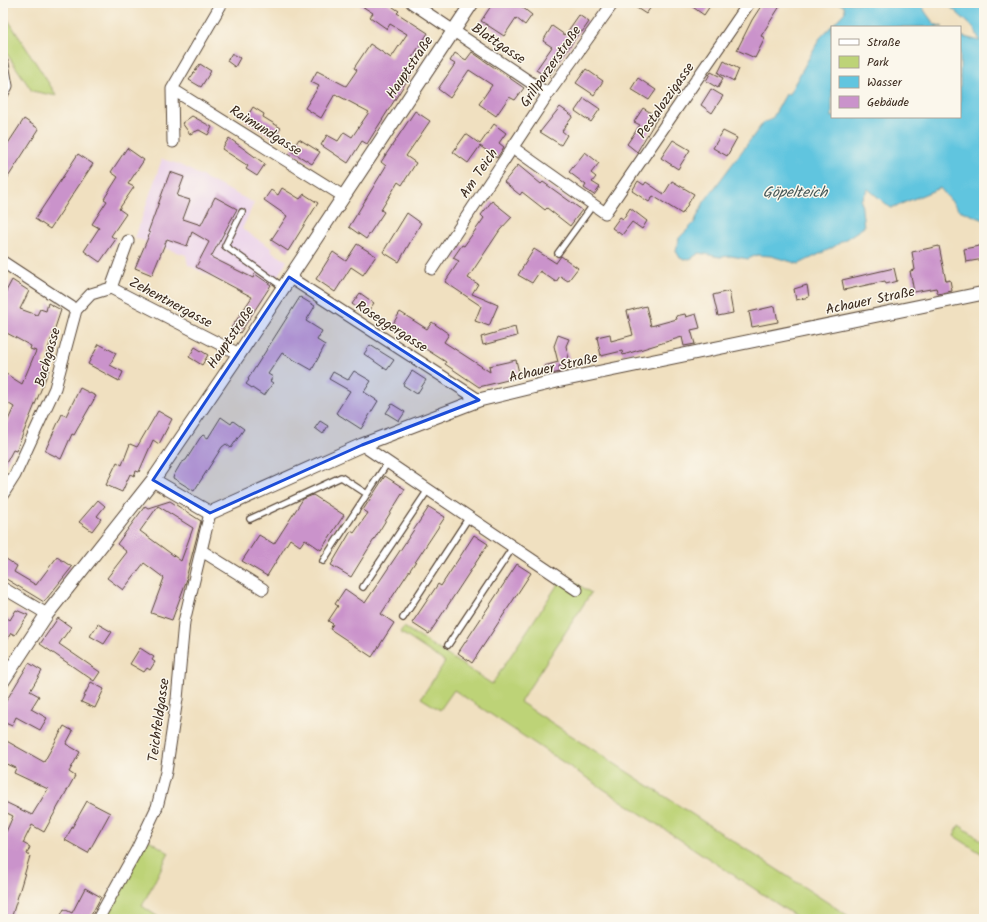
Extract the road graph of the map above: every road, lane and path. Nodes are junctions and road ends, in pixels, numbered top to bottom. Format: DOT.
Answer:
graph roads {
  1 [pos="222,3"];
  2 [pos="412,3"];
  3 [pos="472,3"];
  4 [pos="613,3"];
  5 [pos="750,3"];
  6 [pos="454,30"];
  7 [pos="3,64"];
  8 [pos="172,88"];
  9 [pos="3,93"];
  10 [pos="548,94"];
  11 [pos="174,142"];
  12 [pos="512,147"];
  13 [pos="343,196"];
  14 [pos="593,205"];
  15 [pos="242,212"];
  16 [pos="605,213"];
  17 [pos="128,242"];
  18 [pos="558,253"];
  19 [pos="3,262"];
  20 [pos="432,269"];
  21 [pos="286,282"];
  22 [pos="112,288"];
  23 [pos="984,293"];
  24 [pos="76,310"];
  25 [pos="239,354"];
  26 [pos="479,400"];
  27 [pos="362,445"];
  28 [pos="388,462"];
  29 [pos="153,480"];
  30 [pos="428,490"];
  31 [pos="3,494"];
  32 [pos="367,494"];
  33 [pos="210,513"];
  34 [pos="469,517"];
  35 [pos="250,519"];
  36 [pos="513,547"];
  37 [pos="202,552"];
  38 [pos="323,561"];
  39 [pos="363,587"];
  40 [pos="3,588"];
  41 [pos="263,589"];
  42 [pos="577,590"];
  43 [pos="47,614"];
  44 [pos="403,618"];
  45 [pos="448,645"];
  46 [pos="3,681"];
  47 [pos="98,919"];
  1 -- 8 [label="street"];
  2 -- 6 [label="street, Blattgasse"];
  3 -- 6 [label="street, Hauptstraße"];
  4 -- 10 [label="street, Grillparzerstraße"];
  5 -- 16 [label="street, Pestalozzigasse"];
  6 -- 10 [label="street, Blattgasse"];
  6 -- 13 [label="street, Hauptstraße"];
  7 -- 9 [label="street"];
  8 -- 11 [label="street"];
  8 -- 13 [label="street, Raimundgasse"];
  10 -- 12 [label="street, Grillparzerstraße"];
  12 -- 14 [label="street, Am Teich"];
  12 -- 20 [label="street, Am Teich"];
  13 -- 21 [label="street, Hauptstraße"];
  14 -- 16 [label="street, Am Teich"];
  14 -- 18 [label="lane"];
  15 -- 21 [label="lane"];
  17 -- 22 [label="street"];
  19 -- 24 [label="street"];
  21 -- 25 [label="street, Hauptstraße"];
  21 -- 26 [label="street, Roseggergasse"];
  22 -- 24 [label="street, Bachgasse"];
  22 -- 25 [label="street, Zehentnergasse"];
  23 -- 26 [label="street, Achauer Straße"];
  24 -- 31 [label="street, Bachgasse"];
  25 -- 29 [label="street, Hauptstraße"];
  26 -- 27 [label="street, Achauer Straße"];
  27 -- 28 [label="street"];
  27 -- 33 [label="street, Achauer Straße"];
  28 -- 30 [label="street"];
  28 -- 32 [label="lane"];
  29 -- 33 [label="street"];
  29 -- 43 [label="street, Hauptstraße"];
  30 -- 34 [label="street"];
  30 -- 39 [label="lane"];
  32 -- 35 [label="lane"];
  32 -- 38 [label="lane"];
  33 -- 37 [label="street, Teichfeldgasse"];
  34 -- 36 [label="street"];
  34 -- 44 [label="lane"];
  36 -- 42 [label="street"];
  36 -- 45 [label="lane"];
  37 -- 41 [label="street"];
  37 -- 47 [label="street, Teichfeldgasse"];
  40 -- 43 [label="street"];
  43 -- 46 [label="street, Hauptstraße"];
}
